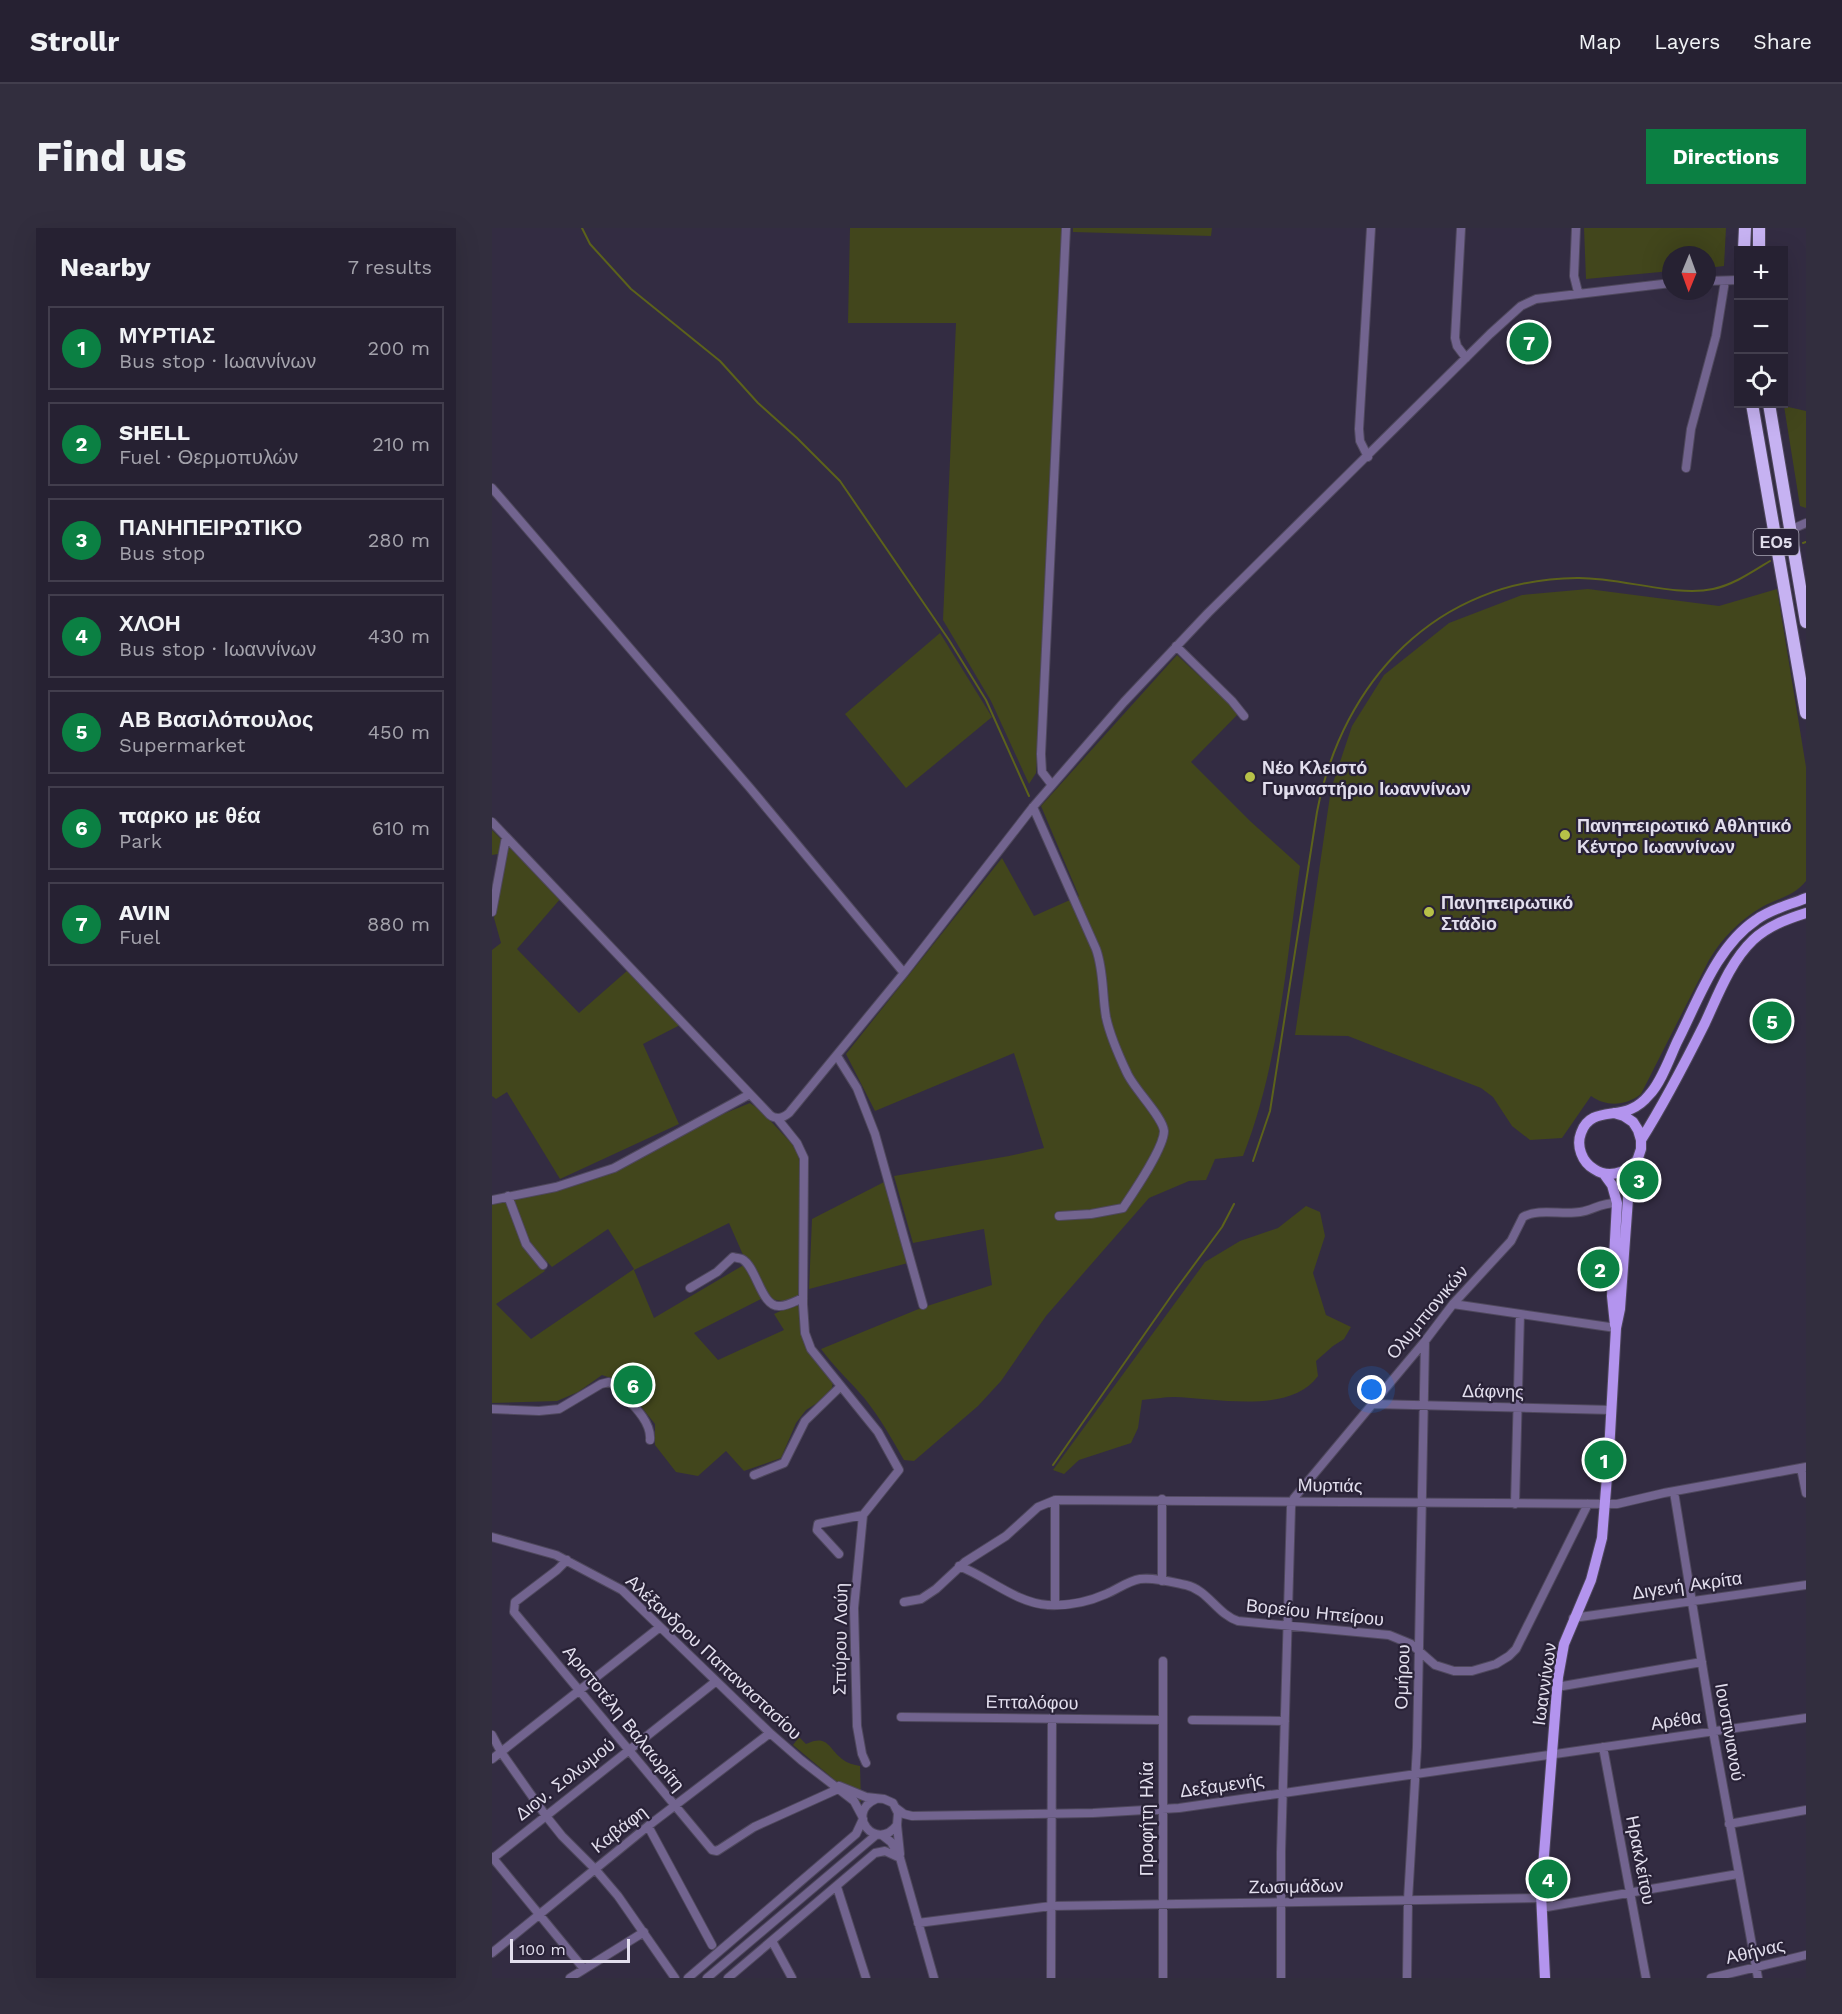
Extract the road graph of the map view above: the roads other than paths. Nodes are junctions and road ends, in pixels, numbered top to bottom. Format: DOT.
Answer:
graph roads {
  1 [pos="1066,228"];
  2 [pos="1371,228"];
  3 [pos="1461,228"];
  4 [pos="1576,228"];
  5 [pos="1744,228"];
  6 [pos="1759,228"];
  7 [pos="1744,246"];
  8 [pos="1759,246"];
  9 [pos="1734,280"];
  10 [pos="1716,281"];
  11 [pos="1725,281"];
  12 [pos="1662,284"];
  13 [pos="1578,292"];
  14 [pos="1466,358"];
  15 [pos="1753,408"];
  16 [pos="1769,408"];
  17 [pos="1368,457"];
  18 [pos="1686,468"];
  19 [pos="492,488"];
  20 [pos="1806,523"];
  21 [pos="1790,530"];
  22 [pos="1806,622"];
  23 [pos="1176,646"];
  24 [pos="1806,713"];
  25 [pos="1244,716"];
  26 [pos="1052,785"];
  27 [pos="1033,807"];
  28 [pos="492,822"];
  29 [pos="506,837"];
  30 [pos="1806,898"];
  31 [pos="492,912"];
  32 [pos="1806,913"];
  33 [pos="904,973"];
  34 [pos="837,1056"];
  35 [pos="750,1094"];
  36 [pos="1614,1113"];
  37 [pos="777,1118"];
  38 [pos="1641,1140"];
  39 [pos="1637,1158"];
  40 [pos="1604,1174"];
  41 [pos="508,1196"];
  42 [pos="492,1200"];
  43 [pos="1617,1203"];
  44 [pos="1059,1216"];
  45 [pos="543,1265"];
  46 [pos="690,1288"];
  47 [pos="803,1298"];
  48 [pos="1453,1304"];
  49 [pos="924,1305"];
  50 [pos="1520,1314"];
  51 [pos="1616,1328"];
  52 [pos="1425,1341"];
  53 [pos="841,1386"];
  54 [pos="1373,1404"];
  55 [pos="1423,1405"];
  56 [pos="1517,1408"];
  57 [pos="492,1409"];
  58 [pos="1612,1410"];
  59 [pos="650,1440"];
  60 [pos="1804,1468"];
  61 [pos="754,1475"];
  62 [pos="1674,1492"];
  63 [pos="1806,1493"];
  64 [pos="1055,1500"];
  65 [pos="1162,1500"];
  66 [pos="1292,1501"];
  67 [pos="1422,1503"];
  68 [pos="1515,1503"];
  69 [pos="1588,1504"];
  70 [pos="1606,1505"];
  71 [pos="863,1515"];
  72 [pos="492,1537"];
  73 [pos="839,1554"];
  74 [pos="567,1560"];
  75 [pos="959,1566"];
  76 [pos="1162,1581"];
  77 [pos="1806,1585"];
  78 [pos="1691,1601"];
  79 [pos="904,1602"];
  80 [pos="1054,1605"];
  81 [pos="1573,1618"];
  82 [pos="1289,1625"];
  83 [pos="660,1627"];
  84 [pos="1419,1653"];
  85 [pos="1163,1661"];
  86 [pos="1702,1662"];
  87 [pos="715,1682"];
  88 [pos="1557,1686"];
  89 [pos="579,1689"];
  90 [pos="901,1717"];
  91 [pos="1052,1718"];
  92 [pos="1806,1718"];
  93 [pos="1162,1720"];
  94 [pos="1192,1720"];
  95 [pos="1285,1721"];
  96 [pos="1713,1731"];
  97 [pos="770,1733"];
  98 [pos="492,1735"];
  99 [pos="1603,1747"];
  100 [pos="629,1750"];
  101 [pos="501,1752"];
  102 [pos="1551,1755"];
  103 [pos="492,1759"];
  104 [pos="866,1763"];
  105 [pos="1415,1775"];
  106 [pos="830,1782"];
  107 [pos="838,1789"];
  108 [pos="1283,1793"];
  109 [pos="876,1799"];
  110 [pos="674,1806"];
  111 [pos="896,1808"];
  112 [pos="1162,1809"];
  113 [pos="1806,1810"];
  114 [pos="1052,1814"];
  115 [pos="546,1816"];
  116 [pos="862,1817"];
  117 [pos="1729,1824"];
  118 [pos="897,1825"];
  119 [pos="648,1826"];
  120 [pos="879,1835"];
  121 [pos="492,1858"];
  122 [pos="900,1858"];
  123 [pos="595,1869"];
  124 [pos="1738,1875"];
  125 [pos="837,1887"];
  126 [pos="1630,1893"];
  127 [pos="1408,1900"];
  128 [pos="1281,1903"];
  129 [pos="1541,1903"];
  130 [pos="1163,1905"];
  131 [pos="1051,1906"];
  132 [pos="540,1914"];
  133 [pos="918,1923"];
  134 [pos="644,1932"];
  135 [pos="772,1941"];
  136 [pos="712,1945"];
  137 [pos="492,1953"];
  138 [pos="1806,1955"];
  139 [pos="1756,1968"];
  140 [pos="584,1969"];
  141 [pos="732,1976"];
  142 [pos="570,1978"];
  143 [pos="675,1978"];
  144 [pos="688,1978"];
  145 [pos="708,1978"];
  146 [pos="792,1978"];
  147 [pos="866,1978"];
  148 [pos="934,1978"];
  149 [pos="1051,1978"];
  150 [pos="1162,1978"];
  151 [pos="1281,1978"];
  152 [pos="1407,1978"];
  153 [pos="1545,1978"];
  154 [pos="1646,1978"];
  155 [pos="1711,1978"];
  156 [pos="1758,1978"];
  1 -- 26 [label="street"];
  2 -- 17 [label="street"];
  3 -- 14 [label="street"];
  4 -- 13 [label="street"];
  5 -- 7 [label="highway"];
  6 -- 8 [label="highway"];
  9 -- 11 [label="street"];
  10 -- 11 [label="street"];
  11 -- 18 [label="street"];
  12 -- 13 [label="street"];
  13 -- 14 [label="street"];
  14 -- 17 [label="street"];
  15 -- 24 [label="highway, ΕΟ5"];
  16 -- 21 [label="highway, ΕΟ5"];
  17 -- 23 [label="street"];
  19 -- 33 [label="street"];
  20 -- 21 [label="street"];
  21 -- 22 [label="highway, ΕΟ5"];
  23 -- 25 [label="street"];
  23 -- 26 [label="street"];
  26 -- 27 [label="street"];
  27 -- 33 [label="street"];
  27 -- 44 [label="street"];
  28 -- 29 [label="street"];
  29 -- 31 [label="street"];
  29 -- 35 [label="street"];
  30 -- 36 [label="main road"];
  32 -- 38 [label="main road"];
  33 -- 34 [label="street"];
  34 -- 37 [label="street"];
  34 -- 49 [label="street"];
  35 -- 37 [label="street"];
  35 -- 41 [label="street"];
  36 -- 38 [label="main road"];
  36 -- 40 [label="main road"];
  37 -- 47 [label="street"];
  38 -- 39 [label="main road"];
  39 -- 40 [label="main road"];
  39 -- 51 [label="main road"];
  40 -- 43 [label="main road"];
  41 -- 42 [label="street"];
  41 -- 45 [label="street"];
  43 -- 48 [label="street, Ολυμπιονικών"];
  43 -- 51 [label="main road"];
  46 -- 47 [label="street"];
  47 -- 53 [label="street"];
  48 -- 50 [label="street"];
  48 -- 52 [label="street, Ολυμπιονικών"];
  50 -- 51 [label="street"];
  50 -- 56 [label="street"];
  51 -- 58 [label="main road, Ιωαννίνων"];
  52 -- 54 [label="street, Ολυμπιονικών"];
  52 -- 55 [label="street, Ομήρου"];
  53 -- 61 [label="street"];
  53 -- 71 [label="street"];
  54 -- 55 [label="street, Δάφνης"];
  54 -- 66 [label="street, Ολυμπιονικών"];
  55 -- 56 [label="street, Δάφνης"];
  55 -- 67 [label="street, Ομήρου"];
  56 -- 58 [label="street, Δάφνης"];
  56 -- 68 [label="street"];
  57 -- 59 [label="street"];
  58 -- 70 [label="main road, Ιωαννίνων"];
  60 -- 62 [label="street, Μυρτιάς"];
  60 -- 63 [label="street"];
  62 -- 70 [label="street, Μυρτιάς"];
  62 -- 78 [label="street, Ιουστινιανού"];
  64 -- 65 [label="street, Μυρτιάς"];
  64 -- 75 [label="street"];
  64 -- 80 [label="street"];
  65 -- 66 [label="street, Μυρτιάς"];
  65 -- 76 [label="street"];
  66 -- 67 [label="street, Μυρτιάς"];
  66 -- 82 [label="street"];
  67 -- 68 [label="street, Μυρτιάς"];
  67 -- 84 [label="street, Ομήρου"];
  68 -- 69 [label="street, Μυρτιάς"];
  69 -- 70 [label="street, Μυρτιάς"];
  69 -- 84 [label="street, Βορείου Ηπείρου"];
  70 -- 81 [label="main road, Ιωαννίνων"];
  71 -- 73 [label="street"];
  71 -- 104 [label="street, Σπύρου Λούη"];
  72 -- 74 [label="street, Αλέξανδρου Παπαναστασίου"];
  74 -- 83 [label="street, Αλέξανδρου Παπαναστασίου"];
  74 -- 89 [label="street, Αριστοτέλη Βαλαωρίτη"];
  75 -- 79 [label="street"];
  75 -- 80 [label="street, Βορείου Ηπείρου"];
  76 -- 80 [label="street, Βορείου Ηπείρου"];
  76 -- 82 [label="street, Βορείου Ηπείρου"];
  77 -- 78 [label="street, Διγενή Ακρίτα"];
  78 -- 81 [label="street, Διγενή Ακρίτα"];
  78 -- 86 [label="street, Ιουστινιανού"];
  81 -- 88 [label="main road, Ιωαννίνων"];
  82 -- 84 [label="street, Βορείου Ηπείρου"];
  82 -- 95 [label="street"];
  83 -- 87 [label="street, Αλέξανδρου Παπαναστασίου"];
  83 -- 89 [label="street"];
  84 -- 105 [label="street, Ομήρου"];
  85 -- 93 [label="street, Προφήτη Ηλία"];
  86 -- 88 [label="street"];
  86 -- 96 [label="street, Ιουστινιανού"];
  87 -- 97 [label="street, Αλέξανδρου Παπαναστασίου"];
  87 -- 100 [label="street, Διον. Σολωμού"];
  88 -- 102 [label="main road, Ιωαννίνων"];
  89 -- 100 [label="street, Αριστοτέλη Βαλαωρίτη"];
  89 -- 101 [label="street"];
  90 -- 91 [label="street, Επταλόφου"];
  91 -- 93 [label="street, Επταλόφου"];
  91 -- 114 [label="street"];
  92 -- 96 [label="street, Αρέθα"];
  93 -- 112 [label="street, Προφήτη Ηλία"];
  94 -- 95 [label="street"];
  95 -- 108 [label="street"];
  96 -- 99 [label="street, Αρέθα"];
  96 -- 117 [label="street, Ιουστινιανού"];
  97 -- 106 [label="street, Αλέξανδρου Παπαναστασίου"];
  97 -- 110 [label="street, Καβάφη"];
  98 -- 101 [label="street"];
  99 -- 102 [label="street, Αρέθα"];
  99 -- 126 [label="street, Ηρακλείτου"];
  100 -- 110 [label="street, Αριστοτέλη Βαλαωρίτη"];
  100 -- 115 [label="street, Διον. Σολωμού"];
  101 -- 103 [label="street"];
  101 -- 115 [label="street"];
  102 -- 105 [label="street, Δεξαμενής"];
  102 -- 129 [label="main road, Ιωαννίνων"];
  105 -- 108 [label="street, Δεξαμενής"];
  105 -- 127 [label="street, Ομήρου"];
  106 -- 107 [label="street, Αλέξανδρου Παπαναστασίου"];
  106 -- 109 [label="street"];
  107 -- 110 [label="street, Αριστοτέλη Βαλαωρίτη"];
  107 -- 116 [label="street, Αλέξανδρου Παπαναστασίου"];
  108 -- 112 [label="street, Δεξαμενής"];
  108 -- 128 [label="street"];
  109 -- 111 [label="street"];
  109 -- 116 [label="street"];
  110 -- 119 [label="street, Καβάφη"];
  111 -- 114 [label="street, Δεξαμενής"];
  111 -- 118 [label="street"];
  112 -- 114 [label="street, Δεξαμενής"];
  112 -- 130 [label="street, Προφήτη Ηλία"];
  113 -- 117 [label="street"];
  114 -- 131 [label="street"];
  115 -- 121 [label="street, Διον. Σολωμού"];
  115 -- 123 [label="street"];
  116 -- 120 [label="street"];
  116 -- 144 [label="street"];
  117 -- 124 [label="street, Ιουστινιανού"];
  118 -- 120 [label="street"];
  118 -- 122 [label="street"];
  119 -- 123 [label="street, Καβάφη"];
  119 -- 136 [label="street"];
  120 -- 122 [label="street"];
  120 -- 145 [label="street"];
  121 -- 132 [label="street"];
  122 -- 125 [label="street"];
  122 -- 133 [label="street"];
  123 -- 132 [label="street, Καβάφη"];
  123 -- 134 [label="street"];
  124 -- 126 [label="street, Ζωσιμάδων"];
  124 -- 139 [label="street, Ιουστινιανού"];
  125 -- 135 [label="street"];
  125 -- 147 [label="street"];
  126 -- 129 [label="street, Ζωσιμάδων"];
  126 -- 154 [label="street, Ηρακλείτου"];
  127 -- 128 [label="street, Ζωσιμάδων"];
  127 -- 129 [label="street, Ζωσιμάδων"];
  127 -- 152 [label="street, Ομήρου"];
  128 -- 130 [label="street, Ζωσιμάδων"];
  128 -- 151 [label="street"];
  129 -- 153 [label="main road, Ιωαννίνων"];
  130 -- 131 [label="street, Ζωσιμάδων"];
  130 -- 150 [label="street, Προφήτη Ηλία"];
  131 -- 133 [label="street, Ζωσιμάδων"];
  131 -- 149 [label="street"];
  132 -- 137 [label="street, Καβάφη"];
  132 -- 140 [label="street"];
  133 -- 148 [label="street"];
  134 -- 140 [label="street"];
  134 -- 143 [label="street"];
  135 -- 141 [label="street"];
  135 -- 146 [label="street"];
  138 -- 139 [label="street, Αθήνας"];
  139 -- 155 [label="street, Αθήνας"];
  139 -- 156 [label="street, Ιουστινιανού"];
  140 -- 142 [label="street"];
}
